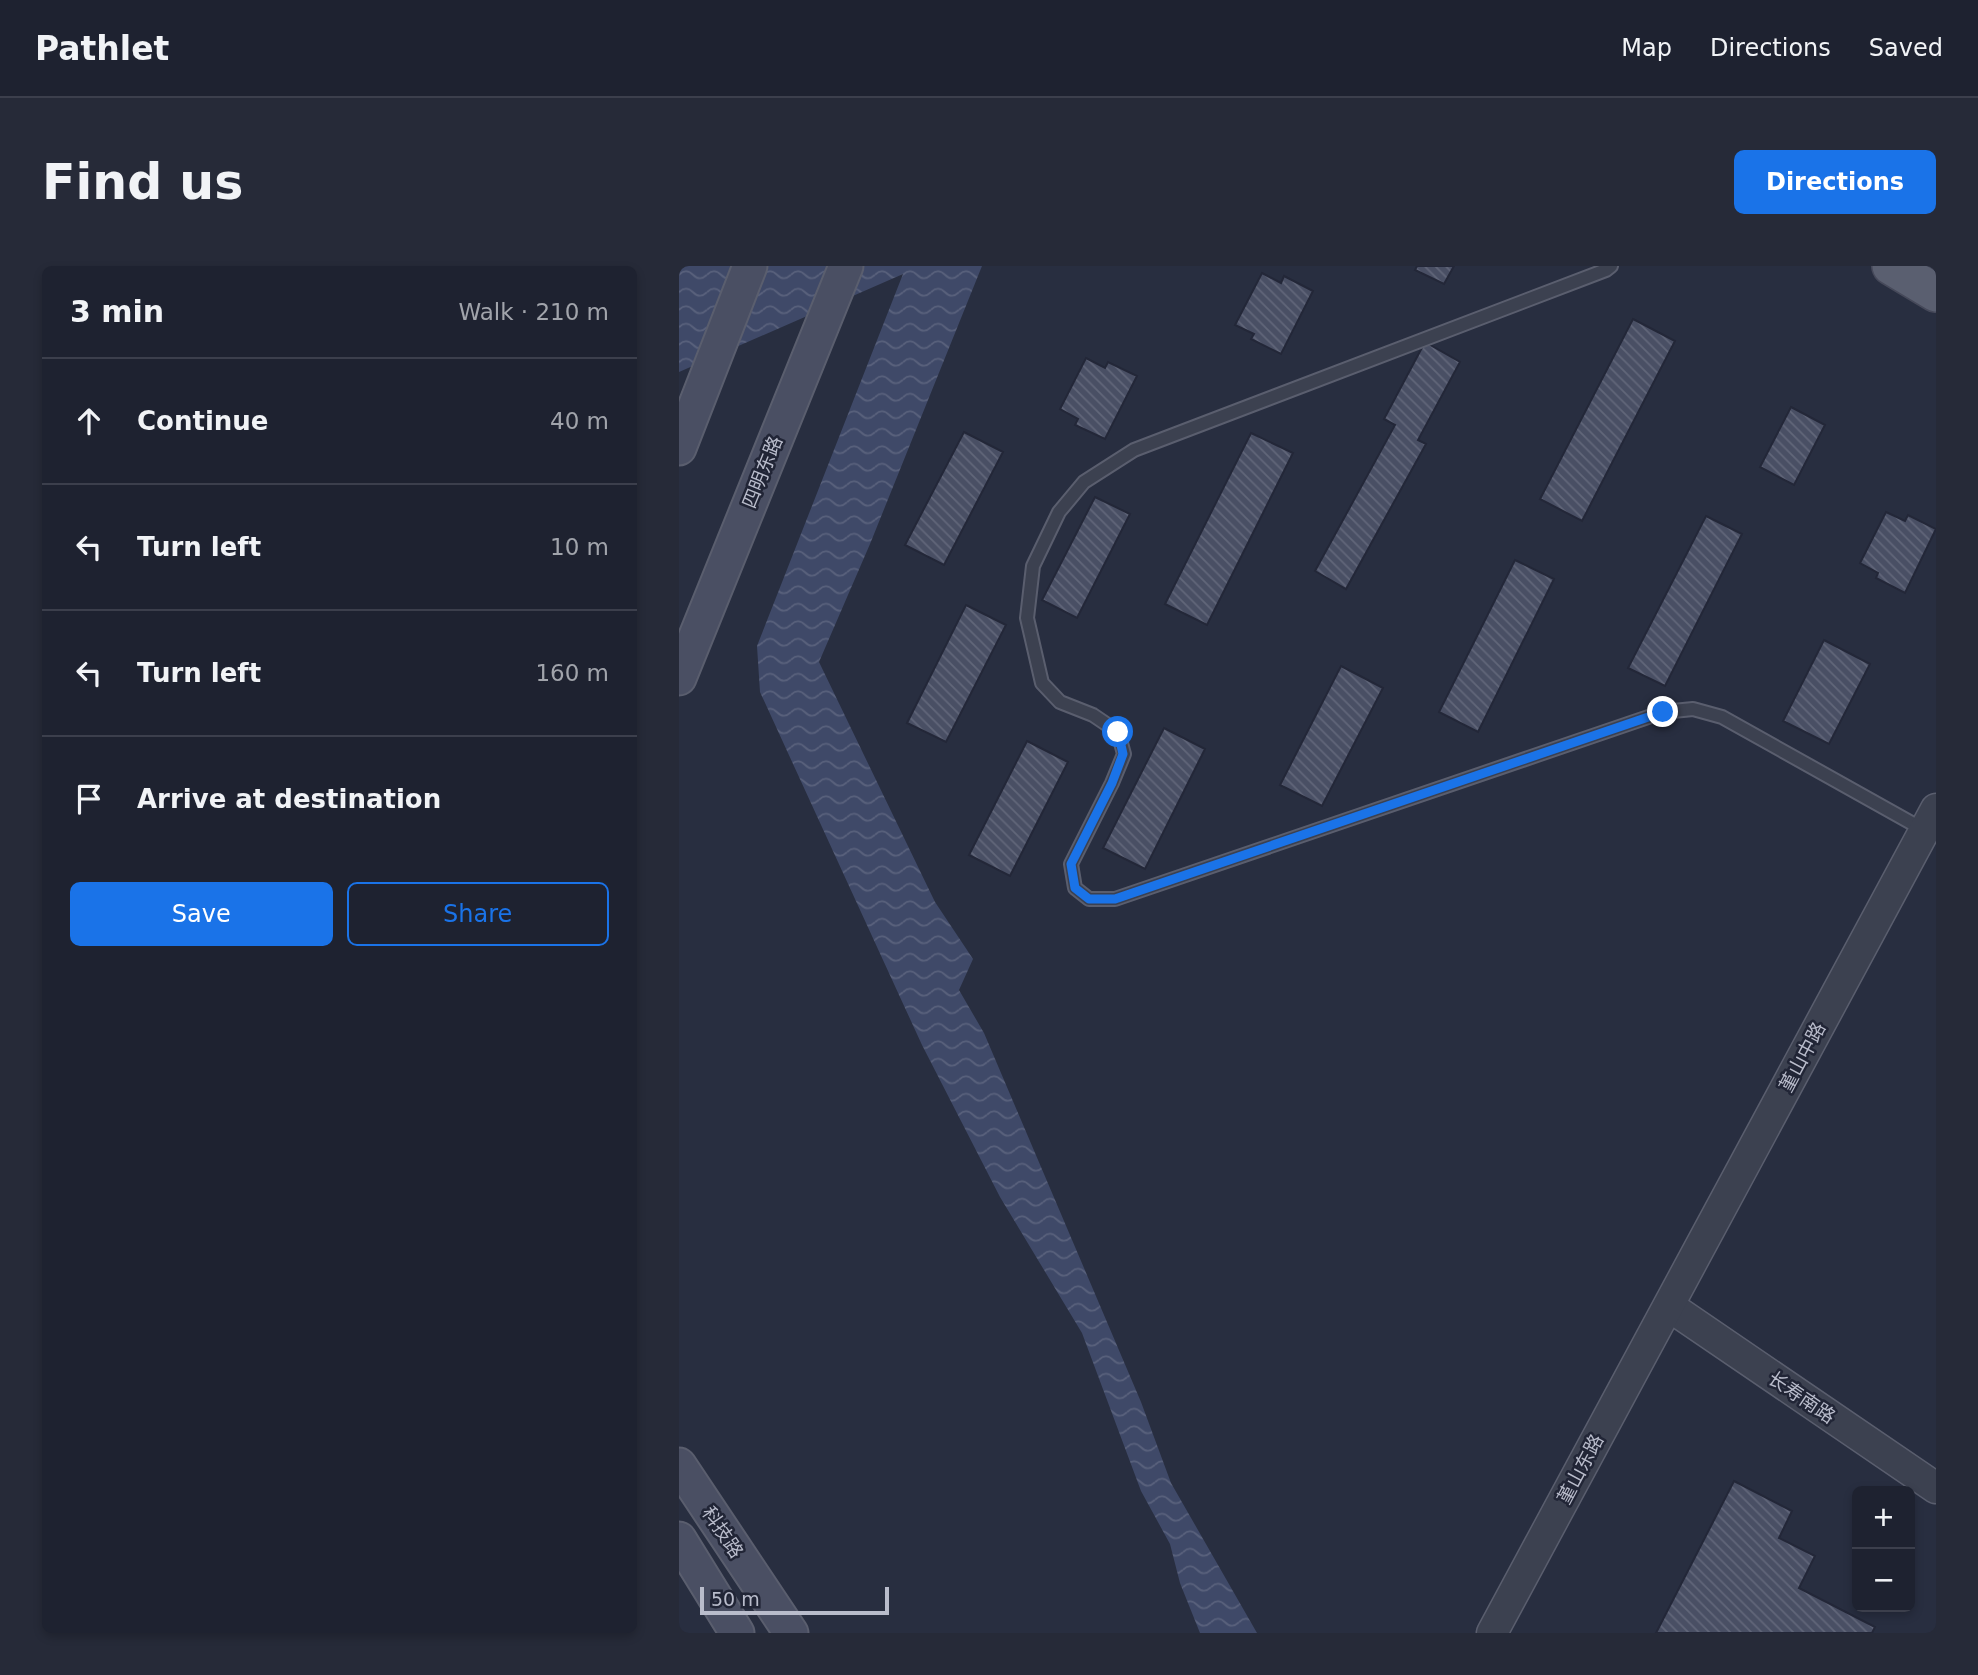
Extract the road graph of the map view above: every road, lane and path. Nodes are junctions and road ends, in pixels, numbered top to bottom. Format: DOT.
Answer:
graph roads {
  1 [pos="750,266"];
  2 [pos="846,266"];
  3 [pos="1611,266"];
  4 [pos="1891,266"];
  5 [pos="1936,293"];
  6 [pos="679,448"];
  7 [pos="679,678"];
  8 [pos="1930,820"];
  9 [pos="1669,1306"];
  10 [pos="679,1465"];
  11 [pos="1936,1488"];
  12 [pos="679,1539"];
  13 [pos="737,1633"];
  14 [pos="791,1633"];
  15 [pos="1492,1633"];
  1 -- 6 [label="main road"];
  2 -- 7 [label="main road, 四明东路"];
  3 -- 8 [label="lane"];
  4 -- 5 [label="main road"];
  8 -- 9 [label="street, 堇山中路"];
  9 -- 11 [label="street, 长寿南路"];
  9 -- 15 [label="street, 堇山东路"];
  10 -- 14 [label="main road, 科技路"];
  12 -- 13 [label="main road"];
}
